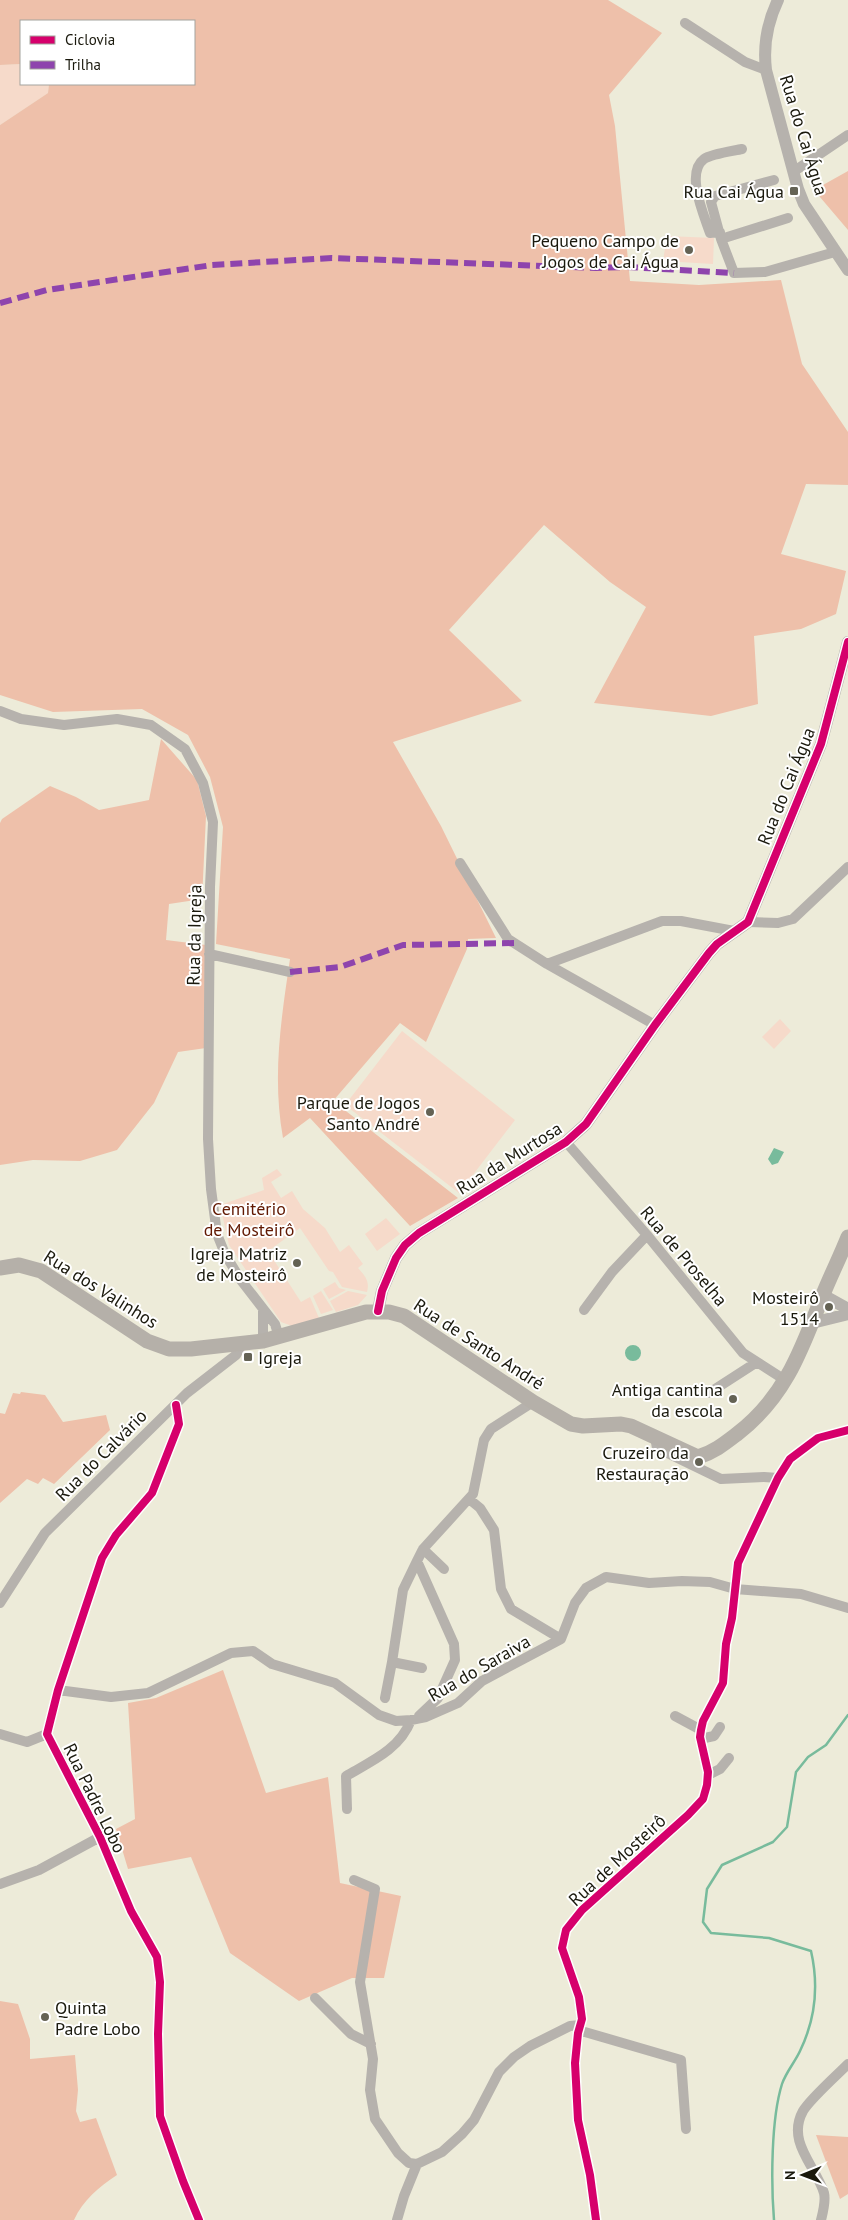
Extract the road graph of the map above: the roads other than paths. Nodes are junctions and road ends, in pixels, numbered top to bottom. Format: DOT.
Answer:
graph roads {
  1 [pos="778,0"];
  2 [pos="685,23"];
  3 [pos="766,70"];
  4 [pos="848,135"];
  5 [pos="742,149"];
  6 [pos="793,172"];
  7 [pos="774,180"];
  8 [pos="788,218"];
  9 [pos="721,235"];
  10 [pos="835,252"];
  11 [pos="848,270"];
  12 [pos="848,642"];
  13 [pos="0,711"];
  14 [pos="460,863"];
  15 [pos="848,867"];
  16 [pos="748,922"];
  17 [pos="734,931"];
  18 [pos="209,954"];
  19 [pos="546,964"];
  20 [pos="290,972"];
  21 [pos="655,1025"];
  22 [pos="566,1142"];
  23 [pos="647,1236"];
  24 [pos="848,1237"];
  25 [pos="0,1268"];
  26 [pos="823,1295"];
  27 [pos="263,1309"];
  28 [pos="848,1309"];
  29 [pos="584,1310"];
  30 [pos="378,1311"];
  31 [pos="848,1314"];
  32 [pos="812,1324"];
  33 [pos="279,1337"];
  34 [pos="263,1341"];
  35 [pos="242,1344"];
  36 [pos="757,1362"];
  37 [pos="785,1380"];
  38 [pos="709,1393"];
  39 [pos="533,1402"];
  40 [pos="176,1404"];
  41 [pos="848,1430"];
  42 [pos="659,1439"];
  43 [pos="778,1478"];
  44 [pos="469,1499"];
  45 [pos="424,1549"];
  46 [pos="417,1561"];
  47 [pos="444,1569"];
  48 [pos="735,1589"];
  49 [pos="0,1603"];
  50 [pos="848,1608"];
  51 [pos="561,1639"];
  52 [pos="392,1662"];
  53 [pos="422,1668"];
  54 [pos="58,1690"];
  55 [pos="385,1698"];
  56 [pos="675,1716"];
  57 [pos="411,1720"];
  58 [pos="720,1728"];
  59 [pos="0,1734"];
  60 [pos="46,1734"];
  61 [pos="700,1735"];
  62 [pos="729,1758"];
  63 [pos="708,1775"];
  64 [pos="347,1808"];
  65 [pos="100,1837"];
  66 [pos="354,1880"];
  67 [pos="0,1884"];
  68 [pos="315,1998"];
  69 [pos="579,2028"];
  70 [pos="371,2044"];
  71 [pos="848,2064"];
  72 [pos="686,2129"];
  73 [pos="417,2164"];
  74 [pos="199,2220"];
  75 [pos="397,2220"];
  76 [pos="596,2220"];
  77 [pos="821,2220"];
  1 -- 3 [label="street, Rua do Cai Água"];
  2 -- 3 [label="street"];
  3 -- 6 [label="street, Rua do Cai Água"];
  4 -- 6 [label="street"];
  5 -- 9 [label="street"];
  6 -- 10 [label="street, Rua do Cai Água"];
  7 -- 9 [label="street"];
  8 -- 9 [label="street"];
  9 -- 10 [label="street"];
  10 -- 11 [label="street, Rua do Cai Água"];
  12 -- 16 [label="street, Rua do Cai Água"];
  13 -- 18 [label="street, Rua da Igreja"];
  14 -- 19 [label="street"];
  15 -- 16 [label="street"];
  16 -- 17 [label="street"];
  17 -- 19 [label="street"];
  17 -- 21 [label="street, Rua da Murtosa"];
  18 -- 20 [label="street"];
  18 -- 27 [label="street, Rua da Igreja"];
  19 -- 21 [label="street"];
  21 -- 22 [label="street, Rua da Murtosa"];
  22 -- 23 [label="street, Rua de Proselha"];
  22 -- 30 [label="street, Rua da Murtosa"];
  23 -- 29 [label="street"];
  23 -- 36 [label="street, Rua de Proselha"];
  24 -- 26 [label="main road, Rua de Santo André"];
  25 -- 35 [label="main road, Rua dos Valinhos"];
  26 -- 28 [label="street"];
  26 -- 32 [label="main road, Rua de Santo André"];
  27 -- 33 [label="street, Rua da Igreja"];
  27 -- 34 [label="street"];
  30 -- 33 [label="main road, Rua de Santo André"];
  30 -- 39 [label="main road, Rua de Santo André"];
  31 -- 32 [label="street"];
  32 -- 37 [label="main road, Rua de Santo André"];
  33 -- 34 [label="main road, Rua de Santo André"];
  34 -- 35 [label="main road, Rua de Santo André"];
  35 -- 40 [label="street, Rua do Calvário"];
  36 -- 37 [label="street, Rua de Proselha"];
  36 -- 38 [label="street"];
  37 -- 42 [label="main road, Rua de Santo André"];
  39 -- 42 [label="main road, Rua de Santo André"];
  39 -- 44 [label="street"];
  40 -- 49 [label="street, Rua do Calvário"];
  40 -- 54 [label="street, Rua Padre Lobo"];
  41 -- 43 [label="street"];
  42 -- 43 [label="street"];
  43 -- 48 [label="street"];
  44 -- 45 [label="street"];
  44 -- 51 [label="street"];
  45 -- 46 [label="street"];
  45 -- 47 [label="street"];
  46 -- 52 [label="street"];
  46 -- 57 [label="street"];
  48 -- 50 [label="street"];
  48 -- 51 [label="street"];
  48 -- 61 [label="street"];
  51 -- 57 [label="street, Rua do Saraiva"];
  52 -- 53 [label="street"];
  52 -- 55 [label="street"];
  54 -- 57 [label="street"];
  54 -- 60 [label="street, Rua Padre Lobo"];
  56 -- 61 [label="street"];
  57 -- 64 [label="street"];
  58 -- 61 [label="street"];
  59 -- 60 [label="street"];
  60 -- 65 [label="street, Rua Padre Lobo"];
  61 -- 63 [label="street, Rua de Mosteirô"];
  62 -- 63 [label="street"];
  63 -- 69 [label="street, Rua de Mosteirô"];
  65 -- 67 [label="street"];
  65 -- 74 [label="street, Rua Padre Lobo"];
  66 -- 70 [label="street"];
  68 -- 70 [label="street"];
  69 -- 72 [label="street"];
  69 -- 73 [label="street"];
  69 -- 76 [label="street, Rua de Mosteirô"];
  70 -- 73 [label="street"];
  71 -- 77 [label="street"];
  73 -- 75 [label="street"];
}
